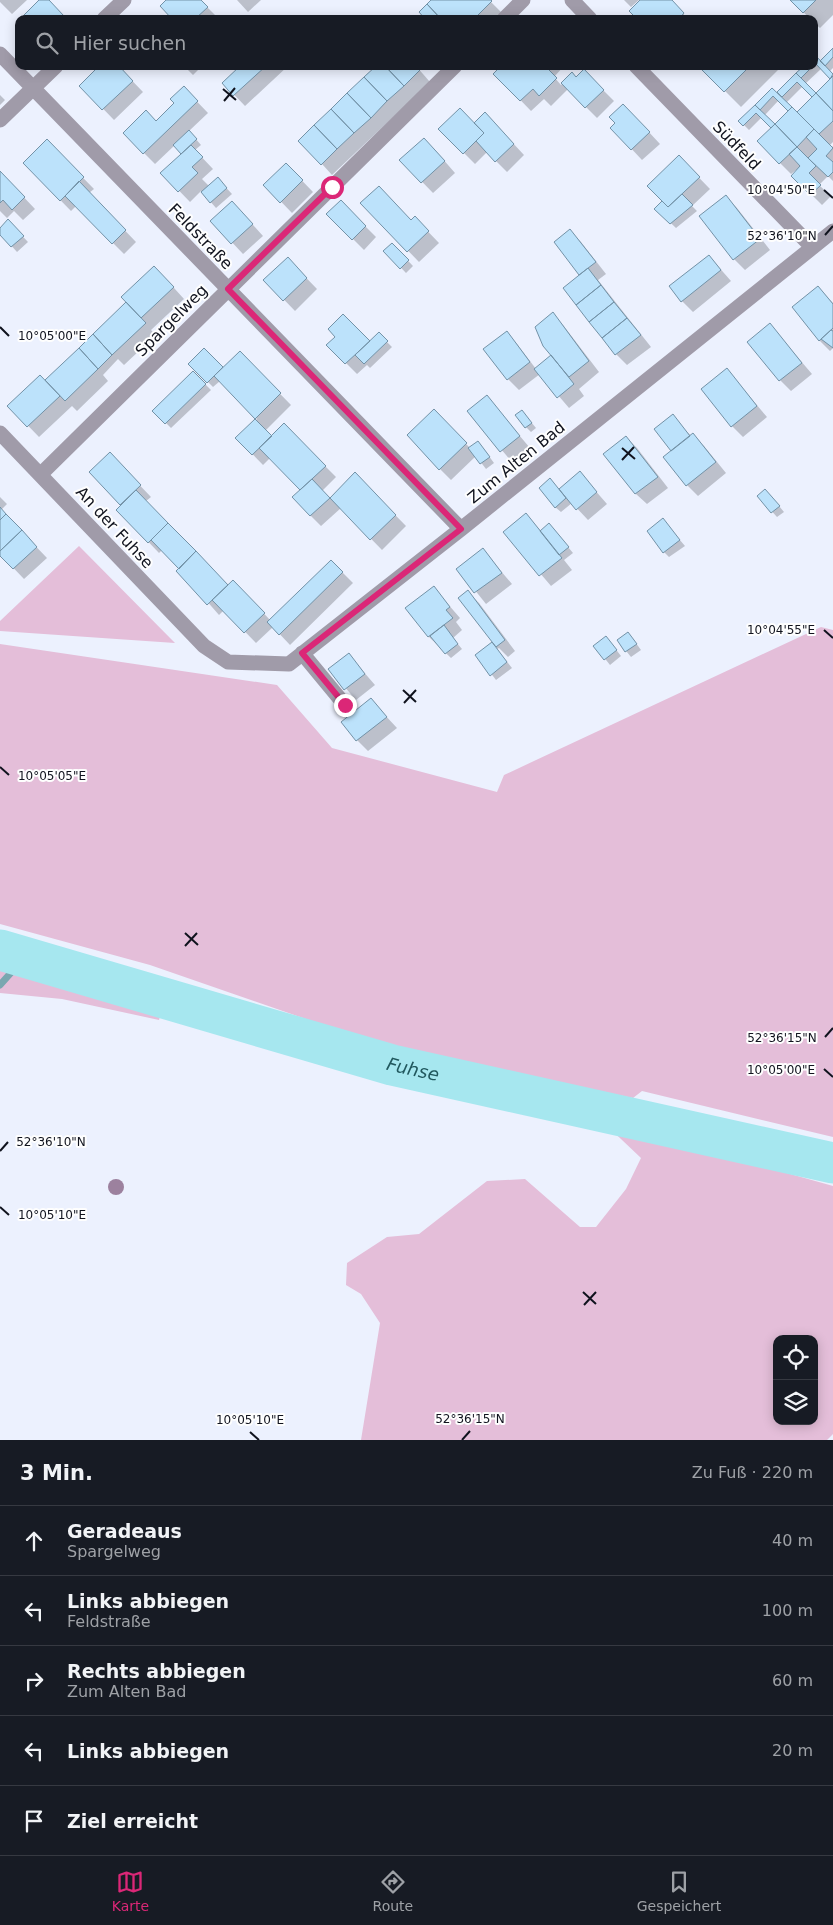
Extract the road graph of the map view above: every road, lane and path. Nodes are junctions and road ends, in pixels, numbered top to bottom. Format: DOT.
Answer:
graph roads {
  1 [pos="124,0"];
  2 [pos="523,0"];
  3 [pos="572,0"];
  4 [pos="108,15"];
  5 [pos="508,15"];
  6 [pos="586,15"];
  7 [pos="0,54"];
  8 [pos="15,69"];
  9 [pos="16,70"];
  10 [pos="52,70"];
  11 [pos="451,70"];
  12 [pos="640,70"];
  13 [pos="33,88"];
  14 [pos="0,120"];
  15 [pos="833,231"];
  16 [pos="812,247"];
  17 [pos="228,289"];
  18 [pos="0,433"];
  19 [pos="41,474"];
  20 [pos="461,529"];
  21 [pos="204,646"];
  22 [pos="302,653"];
  23 [pos="345,705"];
  1 -- 4 [label="street"];
  2 -- 5 [label="street"];
  3 -- 6 [label="street"];
  7 -- 8 [label="street, Feldstraße"];
  9 -- 13 [label="street, Feldstraße"];
  10 -- 13 [label="street"];
  11 -- 17 [label="street, Spargelweg"];
  12 -- 16 [label="street, Südfeld"];
  13 -- 14 [label="street"];
  13 -- 17 [label="street, Feldstraße"];
  15 -- 16 [label="street, Zum Alten Bad"];
  16 -- 20 [label="street, Zum Alten Bad"];
  17 -- 19 [label="street, Spargelweg"];
  17 -- 20 [label="street, Feldstraße"];
  18 -- 19 [label="street, An der Fuhse"];
  19 -- 21 [label="street, An der Fuhse"];
  20 -- 22 [label="street, Zum Alten Bad"];
  21 -- 22 [label="street, Zum Alten Bad"];
  22 -- 23 [label="street"];
}
